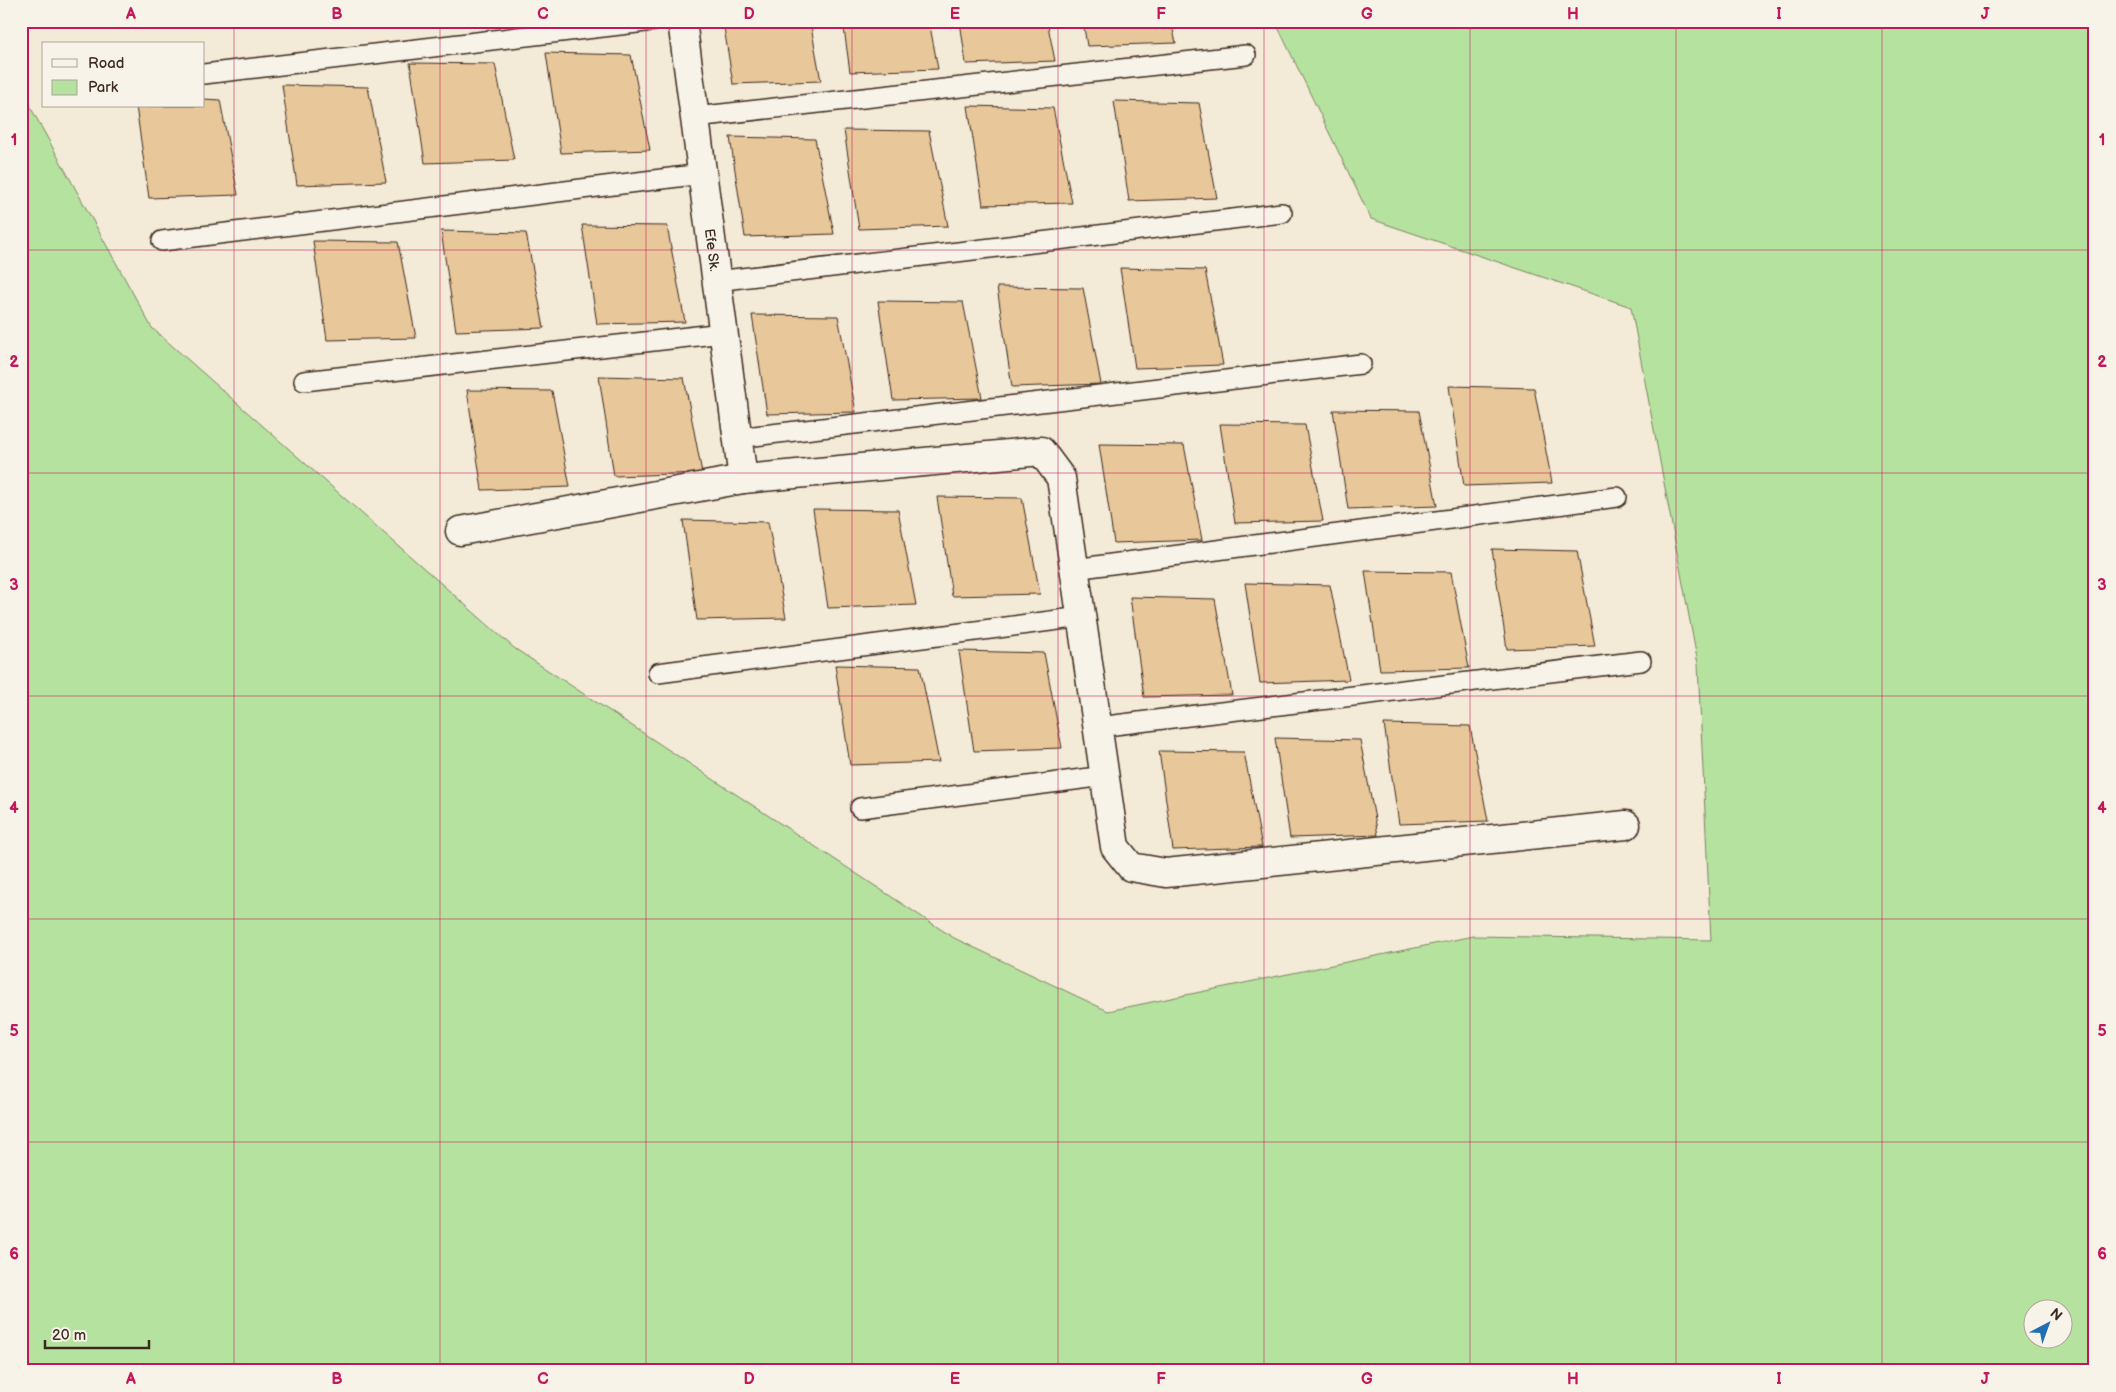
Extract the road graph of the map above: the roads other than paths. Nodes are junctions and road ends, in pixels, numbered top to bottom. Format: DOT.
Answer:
graph roads {
  1 [pos="654,21"];
  2 [pos="682,21"];
  3 [pos="1246,55"];
  4 [pos="205,74"];
  5 [pos="695,117"];
  6 [pos="702,174"];
  7 [pos="1282,213"];
  8 [pos="162,241"];
  9 [pos="716,281"];
  10 [pos="723,333"];
  11 [pos="1360,364"];
  12 [pos="304,381"];
  13 [pos="737,438"];
  14 [pos="743,480"];
  15 [pos="1616,497"];
  16 [pos="460,531"];
  17 [pos="1074,569"];
  18 [pos="1081,617"];
  19 [pos="1641,661"];
  20 [pos="658,672"];
  21 [pos="1098,727"];
  22 [pos="1104,776"];
  23 [pos="860,808"];
  24 [pos="1626,825"];
  1 -- 4 [label="lane"];
  2 -- 5 [label="street, Efe Sk."];
  3 -- 5 [label="lane"];
  5 -- 6 [label="street, Efe Sk."];
  6 -- 8 [label="lane"];
  6 -- 9 [label="street, Efe Sk."];
  7 -- 9 [label="lane"];
  9 -- 10 [label="street, Efe Sk."];
  10 -- 12 [label="lane"];
  10 -- 13 [label="street, Efe Sk."];
  11 -- 13 [label="lane"];
  13 -- 14 [label="street, Efe Sk."];
  14 -- 16 [label="street"];
  14 -- 17 [label="street"];
  15 -- 17 [label="lane"];
  17 -- 18 [label="street"];
  18 -- 20 [label="lane"];
  18 -- 21 [label="street"];
  19 -- 21 [label="lane"];
  21 -- 22 [label="street"];
  22 -- 23 [label="lane"];
  22 -- 24 [label="street"];
}
